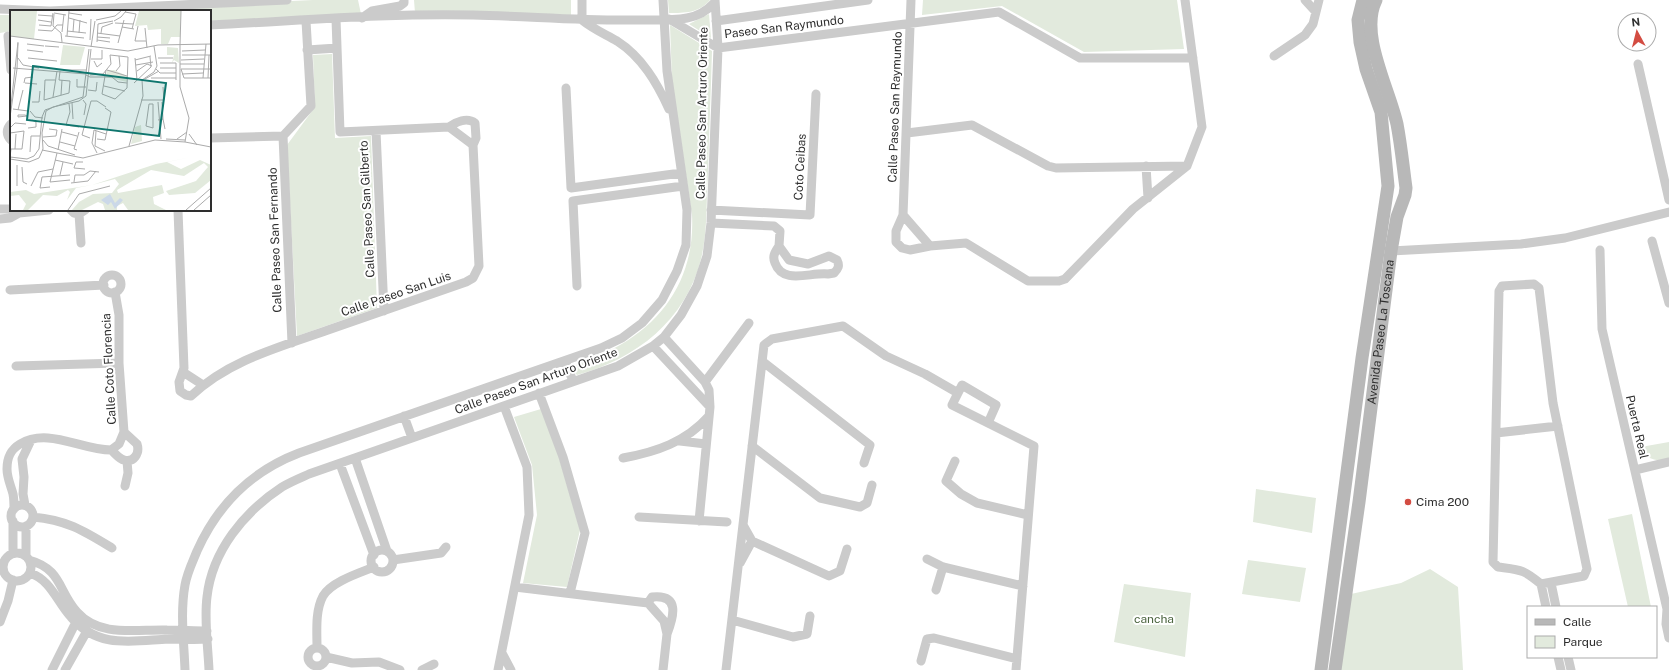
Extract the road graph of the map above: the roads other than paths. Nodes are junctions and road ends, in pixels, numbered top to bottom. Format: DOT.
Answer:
graph roads {
  1 [pos="287,0"];
  2 [pos="404,0"];
  3 [pos="582,0"];
  4 [pos="663,0"];
  5 [pos="868,0"];
  6 [pos="911,0"];
  7 [pos="1184,0"];
  8 [pos="1305,0"];
  9 [pos="1319,0"];
  10 [pos="1363,0"];
  11 [pos="1376,0"];
  12 [pos="715,1"];
  13 [pos="0,9"];
  14 [pos="25,10"];
  15 [pos="86,10"];
  16 [pos="1316,12"];
  17 [pos="362,18"];
  18 [pos="336,19"];
  19 [pos="666,19"];
  20 [pos="306,20"];
  21 [pos="582,20"];
  22 [pos="716,21"];
  23 [pos="910,23"];
  24 [pos="211,25"];
  25 [pos="6,36"];
  26 [pos="337,48"];
  27 [pos="718,48"];
  28 [pos="307,50"];
  29 [pos="1274,56"];
  30 [pos="1193,58"];
  31 [pos="10,63"];
  32 [pos="1638,64"];
  33 [pos="566,88"];
  34 [pos="816,94"];
  35 [pos="673,118"];
  36 [pos="10,125"];
  37 [pos="1397,126"];
  38 [pos="449,127"];
  39 [pos="1383,128"];
  40 [pos="376,131"];
  41 [pos="907,133"];
  42 [pos="6,136"];
  43 [pos="283,136"];
  44 [pos="211,138"];
  45 [pos="473,146"];
  46 [pos="1146,166"];
  47 [pos="1187,166"];
  48 [pos="681,173"];
  49 [pos="683,186"];
  50 [pos="1148,198"];
  51 [pos="1669,200"];
  52 [pos="0,209"];
  53 [pos="10,210"];
  54 [pos="711,210"];
  55 [pos="14,211"];
  56 [pos="79,211"];
  57 [pos="178,211"];
  58 [pos="1669,212"];
  59 [pos="903,215"];
  60 [pos="0,219"];
  61 [pos="711,223"];
  62 [pos="1652,241"];
  63 [pos="82,243"];
  64 [pos="779,246"];
  65 [pos="930,246"];
  66 [pos="1600,250"];
  67 [pos="1391,251"];
  68 [pos="104,285"];
  69 [pos="576,286"];
  70 [pos="10,290"];
  71 [pos="115,292"];
  72 [pos="1669,303"];
  73 [pos="384,311"];
  74 [pos="749,323"];
  75 [pos="664,337"];
  76 [pos="292,343"];
  77 [pos="653,346"];
  78 [pos="565,361"];
  79 [pos="762,361"];
  80 [pos="119,363"];
  81 [pos="16,366"];
  82 [pos="183,372"];
  83 [pos="574,381"];
  84 [pos="705,382"];
  85 [pos="203,385"];
  86 [pos="539,393"];
  87 [pos="958,393"];
  88 [pos="504,406"];
  89 [pos="709,412"];
  90 [pos="1356,413"];
  91 [pos="404,416"];
  92 [pos="1369,416"];
  93 [pos="988,423"];
  94 [pos="1558,426"];
  95 [pos="124,432"];
  96 [pos="1496,433"];
  97 [pos="412,438"];
  98 [pos="1352,438"];
  99 [pos="31,440"];
  100 [pos="680,441"];
  101 [pos="1366,441"];
  102 [pos="706,444"];
  103 [pos="752,446"];
  104 [pos="111,450"];
  105 [pos="355,458"];
  106 [pos="623,458"];
  107 [pos="127,461"];
  108 [pos="955,461"];
  109 [pos="1669,462"];
  110 [pos="864,463"];
  111 [pos="340,464"];
  112 [pos="1635,470"];
  113 [pos="872,485"];
  114 [pos="125,486"];
  115 [pos="1344,500"];
  116 [pos="1359,502"];
  117 [pos="25,505"];
  118 [pos="14,509"];
  119 [pos="1028,515"];
  120 [pos="33,517"];
  121 [pos="639,517"];
  122 [pos="13,521"];
  123 [pos="698,521"];
  124 [pos="727,522"];
  125 [pos="743,525"];
  126 [pos="26,526"];
  127 [pos="1341,526"];
  128 [pos="1355,529"];
  129 [pos="752,541"];
  130 [pos="446,547"];
  131 [pos="112,548"];
  132 [pos="847,549"];
  133 [pos="387,551"];
  134 [pos="13,554"];
  135 [pos="374,555"];
  136 [pos="28,558"];
  137 [pos="927,559"];
  138 [pos="393,560"];
  139 [pos="2,561"];
  140 [pos="374,567"];
  141 [pos="943,567"];
  142 [pos="737,570"];
  143 [pos="2,573"];
  144 [pos="30,573"];
  145 [pos="13,580"];
  146 [pos="1546,583"];
  147 [pos="1023,586"];
  148 [pos="515,587"];
  149 [pos="936,590"];
  150 [pos="570,592"];
  151 [pos="648,603"];
  152 [pos="1546,606"];
  153 [pos="1556,606"];
  154 [pos="1668,610"];
  155 [pos="810,616"];
  156 [pos="732,620"];
  157 [pos="0,622"];
  158 [pos="76,622"];
  159 [pos="87,631"];
  160 [pos="667,634"];
  161 [pos="184,635"];
  162 [pos="208,635"];
  163 [pos="1669,638"];
  164 [pos="317,648"];
  165 [pos="61,649"];
  166 [pos="502,653"];
  167 [pos="73,656"];
  168 [pos="326,657"];
  169 [pos="1017,658"];
  170 [pos="1558,658"];
  171 [pos="1568,658"];
  172 [pos="921,662"];
  173 [pos="434,664"];
  174 [pos="67,669"];
  175 [pos="52,670"];
  176 [pos="185,670"];
  177 [pos="209,670"];
  178 [pos="400,670"];
  179 [pos="422,670"];
  180 [pos="498,670"];
  181 [pos="511,670"];
  182 [pos="663,670"];
  183 [pos="726,670"];
  184 [pos="1016,670"];
  185 [pos="1321,670"];
  186 [pos="1335,670"];
  187 [pos="1561,670"];
  188 [pos="1571,670"];
  1 -- 15 [label="street"];
  2 -- 17 [label="street"];
  3 -- 21 [label="street"];
  4 -- 19 [label="street, Calle Paseo San Arturo Oriente"];
  5 -- 22 [label="street"];
  6 -- 23 [label="street, Calle Paseo San Raymundo"];
  7 -- 30 [label="street, Calle Paseo San Raymundo"];
  8 -- 16 [label="street"];
  9 -- 16 [label="street"];
  10 -- 39 [label="street, Avenida Paseo La Toscana"];
  11 -- 37 [label="street, Avenida Paseo La Toscana"];
  12 -- 19 [label="street"];
  12 -- 22 [label="street, Calle Paseo San Arturo Oriente"];
  13 -- 14 [label="street"];
  16 -- 29 [label="street"];
  17 -- 18 [label="street"];
  17 -- 21 [label="street"];
  18 -- 20 [label="street"];
  18 -- 26 [label="street, Calle Paseo San Luis"];
  19 -- 21 [label="street"];
  19 -- 27 [label="street, Paseo San Raymundo"];
  19 -- 35 [label="street, Calle Paseo San Arturo Oriente"];
  20 -- 24 [label="street"];
  20 -- 28 [label="street"];
  21 -- 35 [label="street, Calle Paseo San Arturo Oriente"];
  22 -- 27 [label="street, Calle Paseo San Arturo Oriente"];
  23 -- 27 [label="street, Paseo San Raymundo"];
  23 -- 30 [label="street, Paseo San Raymundo"];
  23 -- 41 [label="street, Calle Paseo San Raymundo"];
  25 -- 31 [label="street"];
  26 -- 28 [label="street"];
  26 -- 40 [label="street, Calle Paseo San Luis"];
  27 -- 54 [label="street, Calle Paseo San Arturo Oriente"];
  28 -- 43 [label="street"];
  30 -- 47 [label="street, Calle Paseo San Raymundo"];
  32 -- 51 [label="street"];
  33 -- 48 [label="street"];
  34 -- 54 [label="street, Coto Ceibas"];
  35 -- 48 [label="street, Calle Paseo San Arturo Oriente"];
  36 -- 42 [label="street"];
  37 -- 39 [label="street"];
  37 -- 67 [label="street, Avenida Paseo La Toscana"];
  38 -- 40 [label="street, Calle Paseo San Luis"];
  38 -- 45 [label="street"];
  38 -- 45 [label="street, Calle Paseo San Luis"];
  39 -- 90 [label="street, Avenida Paseo La Toscana"];
  40 -- 73 [label="street, Calle Paseo San Gilberto"];
  41 -- 46 [label="street"];
  41 -- 59 [label="street, Calle Paseo San Raymundo"];
  43 -- 44 [label="street"];
  43 -- 76 [label="street, Calle Paseo San Fernando"];
  45 -- 73 [label="street, Calle Paseo San Luis"];
  46 -- 47 [label="street"];
  46 -- 50 [label="street"];
  47 -- 50 [label="street, Calle Paseo San Raymundo"];
  48 -- 49 [label="street, Calle Paseo San Arturo Oriente"];
  49 -- 69 [label="street"];
  49 -- 78 [label="street, Calle Paseo San Arturo Oriente"];
  50 -- 65 [label="street, Calle Paseo San Raymundo"];
  52 -- 53 [label="street"];
  54 -- 61 [label="street, Calle Paseo San Arturo Oriente"];
  55 -- 60 [label="street"];
  56 -- 63 [label="street"];
  57 -- 82 [label="street, Calle Paseo San Luis"];
  58 -- 67 [label="street"];
  59 -- 65 [label="street"];
  59 -- 65 [label="street, Calle Paseo San Raymundo"];
  61 -- 64 [label="street"];
  61 -- 75 [label="street, Calle Paseo San Arturo Oriente"];
  62 -- 72 [label="street"];
  64 -- 64 [label="street"];
  66 -- 112 [label="street, Puerta Real"];
  67 -- 92 [label="street, Avenida Paseo La Toscana"];
  68 -- 70 [label="street"];
  68 -- 71 [label="street"];
  68 -- 71 [label="street"];
  71 -- 80 [label="street, Calle Coto Florencia"];
  73 -- 76 [label="street, Calle Paseo San Luis"];
  74 -- 84 [label="street"];
  75 -- 77 [label="street, Calle Paseo San Arturo Oriente"];
  75 -- 84 [label="street"];
  76 -- 85 [label="street, Calle Paseo San Luis"];
  77 -- 83 [label="street, Calle Paseo San Arturo Oriente"];
  77 -- 89 [label="street"];
  78 -- 83 [label="street"];
  78 -- 91 [label="street, Calle Paseo San Arturo Oriente"];
  79 -- 87 [label="street"];
  79 -- 103 [label="street"];
  79 -- 110 [label="street"];
  80 -- 81 [label="street"];
  80 -- 95 [label="street, Calle Coto Florencia"];
  82 -- 85 [label="street"];
  82 -- 85 [label="street, Calle Paseo San Luis"];
  83 -- 86 [label="street, Calle Paseo San Arturo Oriente"];
  84 -- 89 [label="street"];
  86 -- 88 [label="street, Calle Paseo San Arturo Oriente"];
  86 -- 150 [label="street"];
  87 -- 93 [label="street"];
  87 -- 93 [label="street"];
  88 -- 97 [label="street, Calle Paseo San Arturo Oriente"];
  88 -- 148 [label="street"];
  89 -- 100 [label="street"];
  89 -- 102 [label="street"];
  90 -- 92 [label="street"];
  90 -- 98 [label="street, Avenida Paseo La Toscana"];
  91 -- 97 [label="street"];
  91 -- 161 [label="street, Calle Paseo San Arturo Oriente"];
  92 -- 101 [label="street, Avenida Paseo La Toscana"];
  93 -- 119 [label="street"];
  94 -- 96 [label="street"];
  94 -- 96 [label="street"];
  94 -- 146 [label="street"];
  95 -- 104 [label="street, Calle Coto Florencia"];
  95 -- 107 [label="street"];
  96 -- 146 [label="street"];
  97 -- 105 [label="street, Calle Paseo San Arturo Oriente"];
  98 -- 101 [label="street"];
  98 -- 115 [label="street, Avenida Paseo La Toscana"];
  99 -- 104 [label="street"];
  99 -- 117 [label="street"];
  99 -- 118 [label="street"];
  100 -- 102 [label="street"];
  100 -- 106 [label="street"];
  101 -- 116 [label="street, Avenida Paseo La Toscana"];
  102 -- 123 [label="street"];
  103 -- 113 [label="street"];
  103 -- 125 [label="street"];
  104 -- 107 [label="street"];
  105 -- 111 [label="street, Calle Paseo San Arturo Oriente"];
  105 -- 133 [label="street"];
  107 -- 114 [label="street"];
  108 -- 119 [label="street"];
  109 -- 112 [label="street"];
  111 -- 135 [label="street"];
  111 -- 162 [label="street, Calle Paseo San Arturo Oriente"];
  112 -- 154 [label="street, Puerta Real"];
  115 -- 116 [label="street"];
  115 -- 127 [label="street, Avenida Paseo La Toscana"];
  116 -- 128 [label="street, Avenida Paseo La Toscana"];
  117 -- 118 [label="street"];
  117 -- 120 [label="street"];
  118 -- 122 [label="street"];
  119 -- 147 [label="street"];
  120 -- 126 [label="street"];
  120 -- 131 [label="street"];
  121 -- 123 [label="street"];
  122 -- 126 [label="street"];
  122 -- 134 [label="street"];
  123 -- 124 [label="street"];
  125 -- 129 [label="street"];
  125 -- 142 [label="street"];
  126 -- 136 [label="street"];
  127 -- 128 [label="street"];
  127 -- 185 [label="street, Avenida Paseo La Toscana"];
  128 -- 186 [label="street, Avenida Paseo La Toscana"];
  129 -- 132 [label="street"];
  129 -- 142 [label="street"];
  130 -- 138 [label="street"];
  133 -- 135 [label="street"];
  133 -- 138 [label="street"];
  134 -- 136 [label="street"];
  134 -- 139 [label="street"];
  135 -- 140 [label="street"];
  136 -- 144 [label="street"];
  136 -- 161 [label="street"];
  137 -- 141 [label="street"];
  138 -- 140 [label="street"];
  139 -- 143 [label="street"];
  140 -- 164 [label="street"];
  141 -- 147 [label="street"];
  141 -- 149 [label="street"];
  142 -- 156 [label="street"];
  143 -- 145 [label="street"];
  144 -- 145 [label="street"];
  144 -- 158 [label="street"];
  145 -- 157 [label="street"];
  146 -- 152 [label="street"];
  146 -- 153 [label="street"];
  147 -- 169 [label="street"];
  148 -- 150 [label="street"];
  148 -- 166 [label="street"];
  150 -- 151 [label="street"];
  151 -- 160 [label="street"];
  151 -- 160 [label="street"];
  154 -- 163 [label="street, Puerta Real"];
  155 -- 156 [label="street"];
  156 -- 183 [label="street"];
  158 -- 159 [label="street"];
  158 -- 165 [label="street"];
  159 -- 161 [label="street"];
  159 -- 167 [label="street"];
  160 -- 182 [label="street"];
  161 -- 162 [label="street"];
  161 -- 176 [label="street, Calle Paseo San Arturo Oriente"];
  162 -- 177 [label="street, Calle Paseo San Arturo Oriente"];
  164 -- 168 [label="street"];
  164 -- 168 [label="street"];
  165 -- 167 [label="street"];
  165 -- 175 [label="street"];
  166 -- 180 [label="street"];
  166 -- 181 [label="street"];
  167 -- 174 [label="street"];
  168 -- 178 [label="street"];
  169 -- 172 [label="street"];
  169 -- 184 [label="street"];
  170 -- 187 [label="street"];
  171 -- 188 [label="street"];
  173 -- 179 [label="street"];
}
